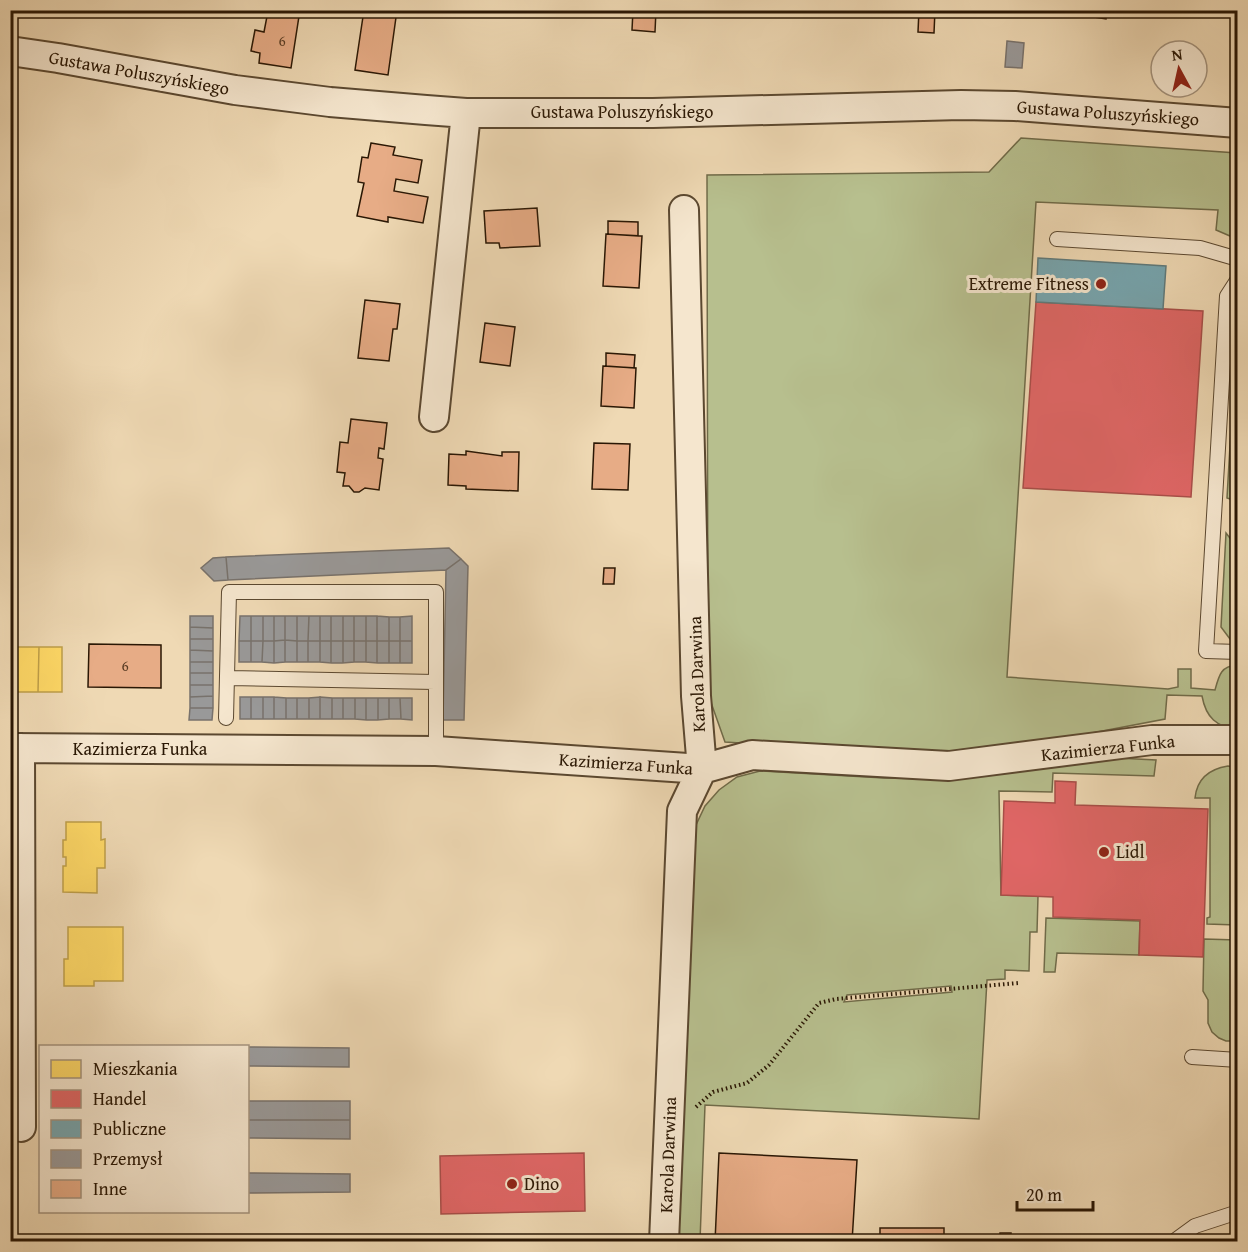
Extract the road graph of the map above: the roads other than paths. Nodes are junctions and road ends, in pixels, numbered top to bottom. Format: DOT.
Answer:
graph roads {
  1 [pos="10,51"];
  2 [pos="466,113"];
  3 [pos="1238,123"];
  4 [pos="684,210"];
  5 [pos="1057,239"];
  6 [pos="1238,259"];
  7 [pos="1238,279"];
  8 [pos="434,417"];
  9 [pos="1238,652"];
  10 [pos="229,678"];
  11 [pos="435,682"];
  12 [pos="226,718"];
  13 [pos="1238,740"];
  14 [pos="15,748"];
  15 [pos="436,751"];
  16 [pos="702,769"];
  17 [pos="1192,1057"];
  18 [pos="1238,1060"];
  19 [pos="21,1126"];
  20 [pos="1238,1212"];
  21 [pos="664,1242"];
  22 [pos="1173,1242"];
  1 -- 2 [label="street, Gustawa Poluszyńskiego"];
  2 -- 3 [label="street, Gustawa Poluszyńskiego"];
  2 -- 8 [label="street"];
  4 -- 16 [label="street, Karola Darwina"];
  5 -- 6 [label="lane"];
  7 -- 9 [label="lane"];
  10 -- 11 [label="lane"];
  10 -- 11 [label="lane"];
  10 -- 12 [label="lane"];
  11 -- 15 [label="lane"];
  13 -- 16 [label="street, Kazimierza Funka"];
  14 -- 15 [label="street, Kazimierza Funka"];
  14 -- 19 [label="street"];
  15 -- 16 [label="street, Kazimierza Funka"];
  16 -- 21 [label="street, Karola Darwina"];
  17 -- 18 [label="lane"];
  20 -- 22 [label="lane"];
}
